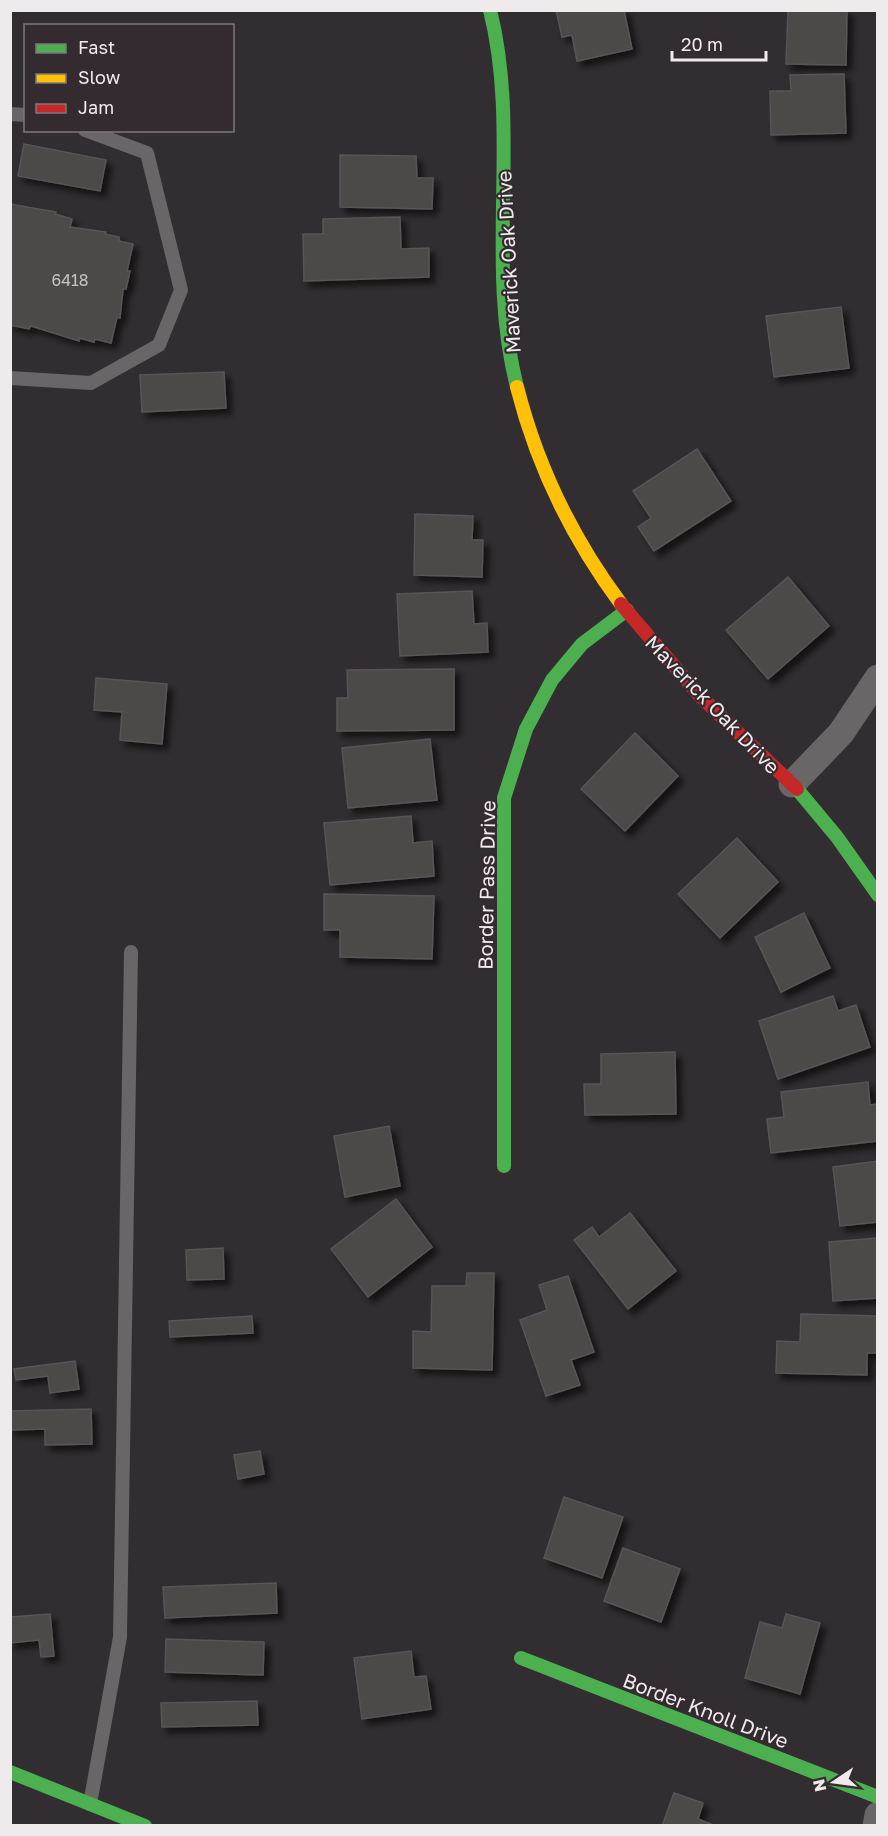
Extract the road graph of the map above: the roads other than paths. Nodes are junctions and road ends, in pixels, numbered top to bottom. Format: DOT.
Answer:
graph roads {
  1 [pos="490,10"];
  2 [pos="90,132"];
  3 [pos="10,378"];
  4 [pos="627,610"];
  5 [pos="878,678"];
  6 [pos="792,784"];
  7 [pos="878,895"];
  8 [pos="131,952"];
  9 [pos="504,1166"];
  10 [pos="521,1658"];
  11 [pos="10,1772"];
  12 [pos="878,1797"];
  13 [pos="90,1804"];
  14 [pos="878,1815"];
  15 [pos="145,1826"];
  16 [pos="876,1826"];
  1 -- 4 [label="street, Maverick Oak Drive"];
  2 -- 3 [label="lane"];
  4 -- 6 [label="street, Maverick Oak Drive"];
  4 -- 9 [label="street, Border Pass Drive"];
  5 -- 6 [label="street"];
  6 -- 7 [label="street, Maverick Oak Drive"];
  8 -- 13 [label="lane"];
  10 -- 12 [label="street, Border Knoll Drive"];
  11 -- 13 [label="street"];
  13 -- 15 [label="street"];
  14 -- 16 [label="street"];
}
